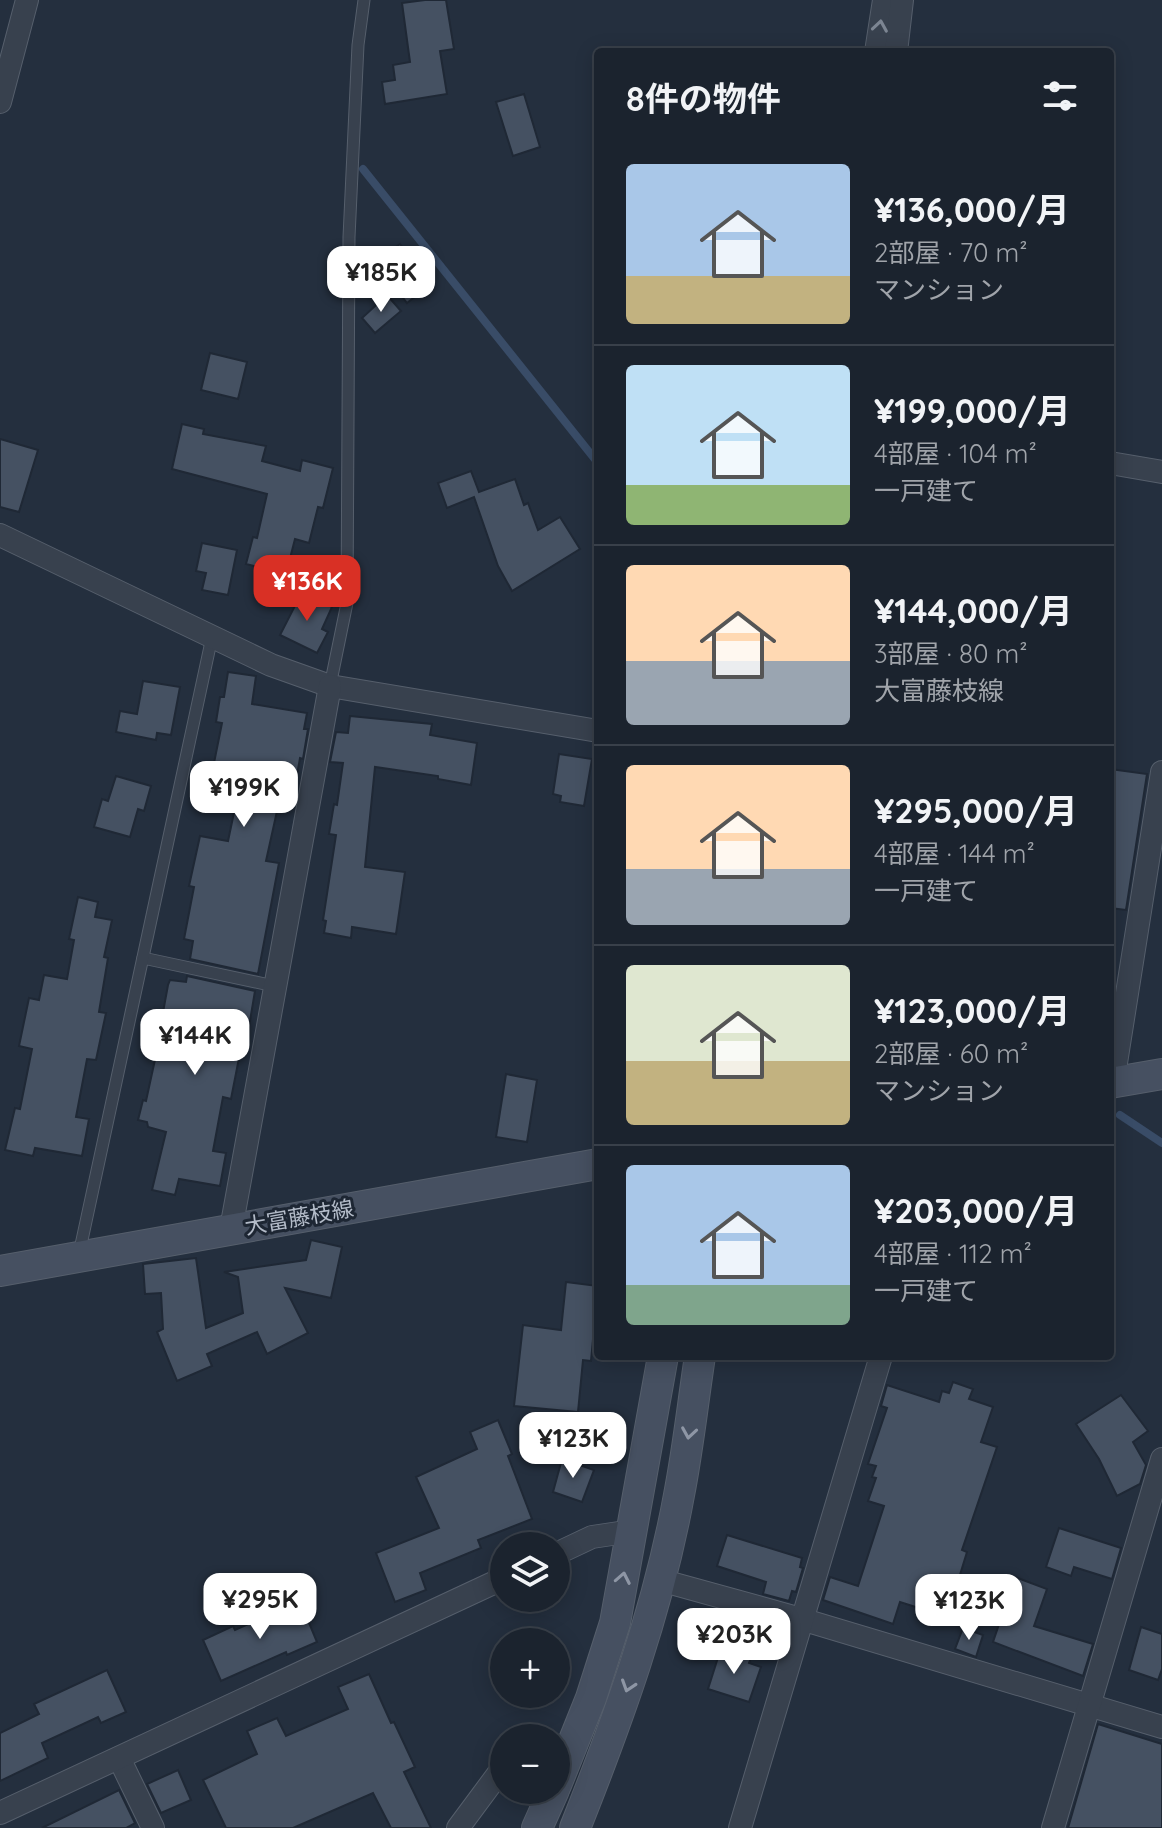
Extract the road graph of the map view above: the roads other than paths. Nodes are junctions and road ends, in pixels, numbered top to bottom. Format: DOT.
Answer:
graph roads {
  1 [pos="27,0"];
  2 [pos="364,0"];
  3 [pos="884,0"];
  4 [pos="902,0"];
  5 [pos="877,48"];
  6 [pos="896,48"];
  7 [pos="0,102"];
  8 [pos="1114,464"];
  9 [pos="1162,472"];
  10 [pos="0,535"];
  11 [pos="212,637"];
  12 [pos="330,686"];
  13 [pos="594,730"];
  14 [pos="1162,772"];
  15 [pos="143,958"];
  16 [pos="274,986"];
  17 [pos="1114,1070"];
  18 [pos="1162,1074"];
  19 [pos="1114,1082"];
  20 [pos="594,1165"];
  21 [pos="231,1229"];
  22 [pos="79,1257"];
  23 [pos="0,1271"];
  24 [pos="662,1360"];
  25 [pos="699,1360"];
  26 [pos="880,1360"];
  27 [pos="1162,1459"];
  28 [pos="632,1531"];
  29 [pos="570,1547"];
  30 [pos="660,1580"];
  31 [pos="490,1585"];
  32 [pos="801,1619"];
  33 [pos="1090,1706"];
  34 [pos="1160,1720"];
  35 [pos="570,1735"];
  36 [pos="119,1758"];
  37 [pos="490,1785"];
  38 [pos="548,1804"];
  39 [pos="0,1813"];
  40 [pos="153,1828"];
  41 [pos="458,1828"];
  42 [pos="537,1828"];
  43 [pos="575,1828"];
  44 [pos="740,1828"];
  45 [pos="1053,1828"];
  1 -- 7 [label="street"];
  2 -- 12 [label="lane"];
  5 -- 3 [label="street, one-way"];
  4 -- 6 [label="street"];
  8 -- 9 [label="street"];
  10 -- 11 [label="street"];
  11 -- 12 [label="street"];
  11 -- 15 [label="lane"];
  12 -- 13 [label="street"];
  12 -- 16 [label="street"];
  14 -- 17 [label="street"];
  15 -- 16 [label="lane"];
  15 -- 22 [label="lane"];
  16 -- 21 [label="street"];
  18 -- 19 [label="street"];
  20 -- 21 [label="street, 大富藤枝線"];
  21 -- 22 [label="street, 大富藤枝線"];
  22 -- 23 [label="street, 大富藤枝線"];
  24 -- 28 [label="street"];
  25 -- 30 [label="street, one-way"];
  26 -- 32 [label="street"];
  27 -- 33 [label="street"];
  28 -- 29 [label="street"];
  35 -- 28 [label="street, one-way"];
  30 -- 32 [label="street"];
  30 -- 43 [label="street, one-way"];
  31 -- 36 [label="street"];
  32 -- 33 [label="street"];
  32 -- 44 [label="street"];
  33 -- 34 [label="street"];
  33 -- 45 [label="street"];
  36 -- 39 [label="street"];
  36 -- 40 [label="street"];
  37 -- 41 [label="street"];
  38 -- 42 [label="street"];
}
